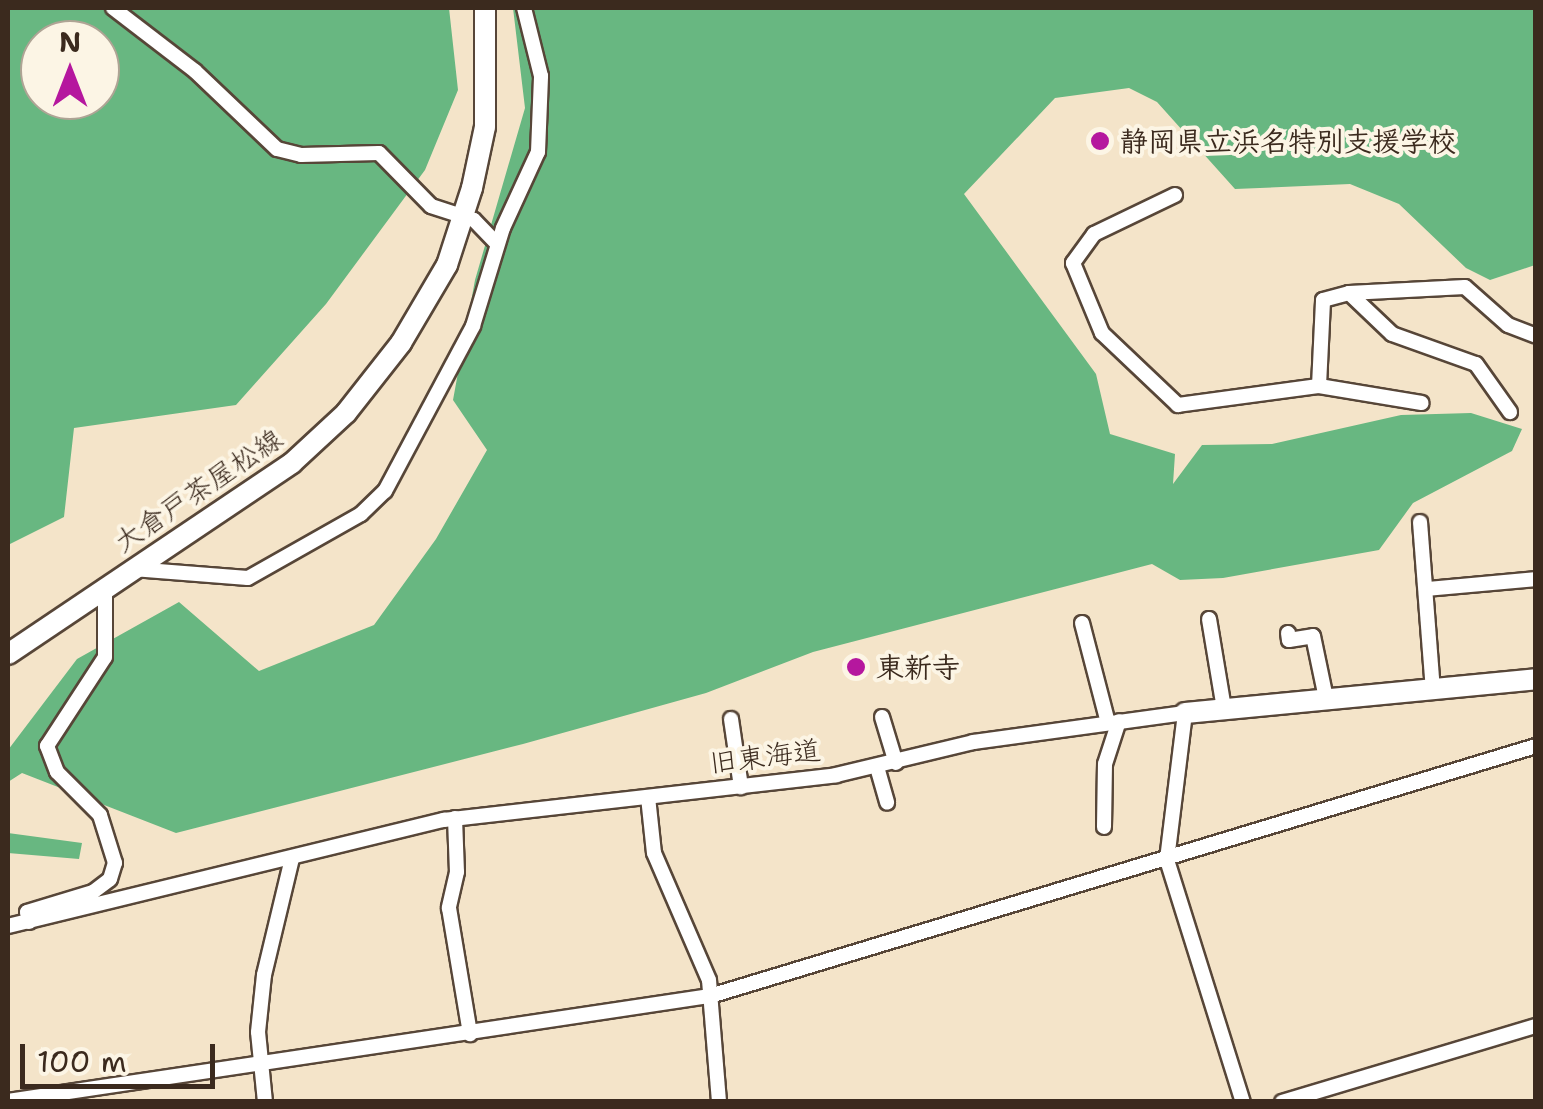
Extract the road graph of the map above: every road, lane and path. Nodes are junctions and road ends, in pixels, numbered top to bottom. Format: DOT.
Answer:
graph roads {
  1 [pos="113,8"];
  2 [pos="486,8"];
  3 [pos="524,8"];
  4 [pos="1176,195"];
  5 [pos="463,217"];
  6 [pos="497,244"];
  7 [pos="1349,292"];
  8 [pos="1536,336"];
  9 [pos="1319,386"];
  10 [pos="1422,403"];
  11 [pos="1510,412"];
  12 [pos="1420,522"];
  13 [pos="132,569"];
  14 [pos="1536,579"];
  15 [pos="105,586"];
  16 [pos="1427,590"];
  17 [pos="1209,619"];
  18 [pos="1082,623"];
  19 [pos="1288,633"];
  20 [pos="8,654"];
  21 [pos="1536,679"];
  22 [pos="1433,690"];
  23 [pos="1326,698"];
  24 [pos="1224,709"];
  25 [pos="1185,714"];
  26 [pos="882,717"];
  27 [pos="731,719"];
  28 [pos="1113,722"];
  29 [pos="1536,746"];
  30 [pos="896,763"];
  31 [pos="877,767"];
  32 [pos="741,787"];
  33 [pos="648,797"];
  34 [pos="887,803"];
  35 [pos="456,818"];
  36 [pos="1104,827"];
  37 [pos="292,858"];
  38 [pos="1167,860"];
  39 [pos="29,922"];
  40 [pos="8,926"];
  41 [pos="710,996"];
  42 [pos="1536,1026"];
  43 [pos="470,1034"];
  44 [pos="260,1068"];
  45 [pos="8,1100"];
  46 [pos="265,1102"];
  47 [pos="718,1102"];
  48 [pos="1242,1102"];
  49 [pos="1282,1102"];
  1 -- 5 [label="street"];
  2 -- 5 [label="street, 大倉戸茶屋松線"];
  3 -- 6 [label="street"];
  4 -- 9 [label="street"];
  5 -- 6 [label="street"];
  5 -- 13 [label="street, 大倉戸茶屋松線"];
  6 -- 13 [label="street"];
  7 -- 8 [label="street"];
  7 -- 9 [label="street"];
  7 -- 11 [label="street"];
  9 -- 10 [label="street"];
  12 -- 16 [label="street"];
  13 -- 15 [label="street, 大倉戸茶屋松線"];
  14 -- 16 [label="street"];
  15 -- 20 [label="street, 大倉戸茶屋松線"];
  15 -- 39 [label="street"];
  16 -- 22 [label="street"];
  17 -- 24 [label="street"];
  18 -- 28 [label="street"];
  19 -- 23 [label="street"];
  21 -- 22 [label="street, 旧東海道"];
  22 -- 23 [label="street, 旧東海道"];
  23 -- 24 [label="street, 旧東海道"];
  24 -- 25 [label="street, 旧東海道"];
  25 -- 28 [label="street, 旧東海道"];
  25 -- 38 [label="street"];
  26 -- 30 [label="street"];
  27 -- 32 [label="street"];
  28 -- 30 [label="street, 旧東海道"];
  28 -- 36 [label="street"];
  29 -- 38 [label="street"];
  30 -- 31 [label="street, 旧東海道"];
  31 -- 32 [label="street, 旧東海道"];
  31 -- 34 [label="street"];
  32 -- 33 [label="street, 旧東海道"];
  33 -- 35 [label="street, 旧東海道"];
  33 -- 41 [label="street"];
  35 -- 37 [label="street, 旧東海道"];
  35 -- 43 [label="street"];
  37 -- 39 [label="street, 旧東海道"];
  37 -- 44 [label="street"];
  38 -- 41 [label="street"];
  38 -- 48 [label="street"];
  39 -- 40 [label="street, 旧東海道"];
  41 -- 43 [label="street"];
  41 -- 47 [label="street"];
  42 -- 49 [label="street"];
  43 -- 44 [label="street"];
  44 -- 45 [label="street"];
  44 -- 46 [label="street"];
}
